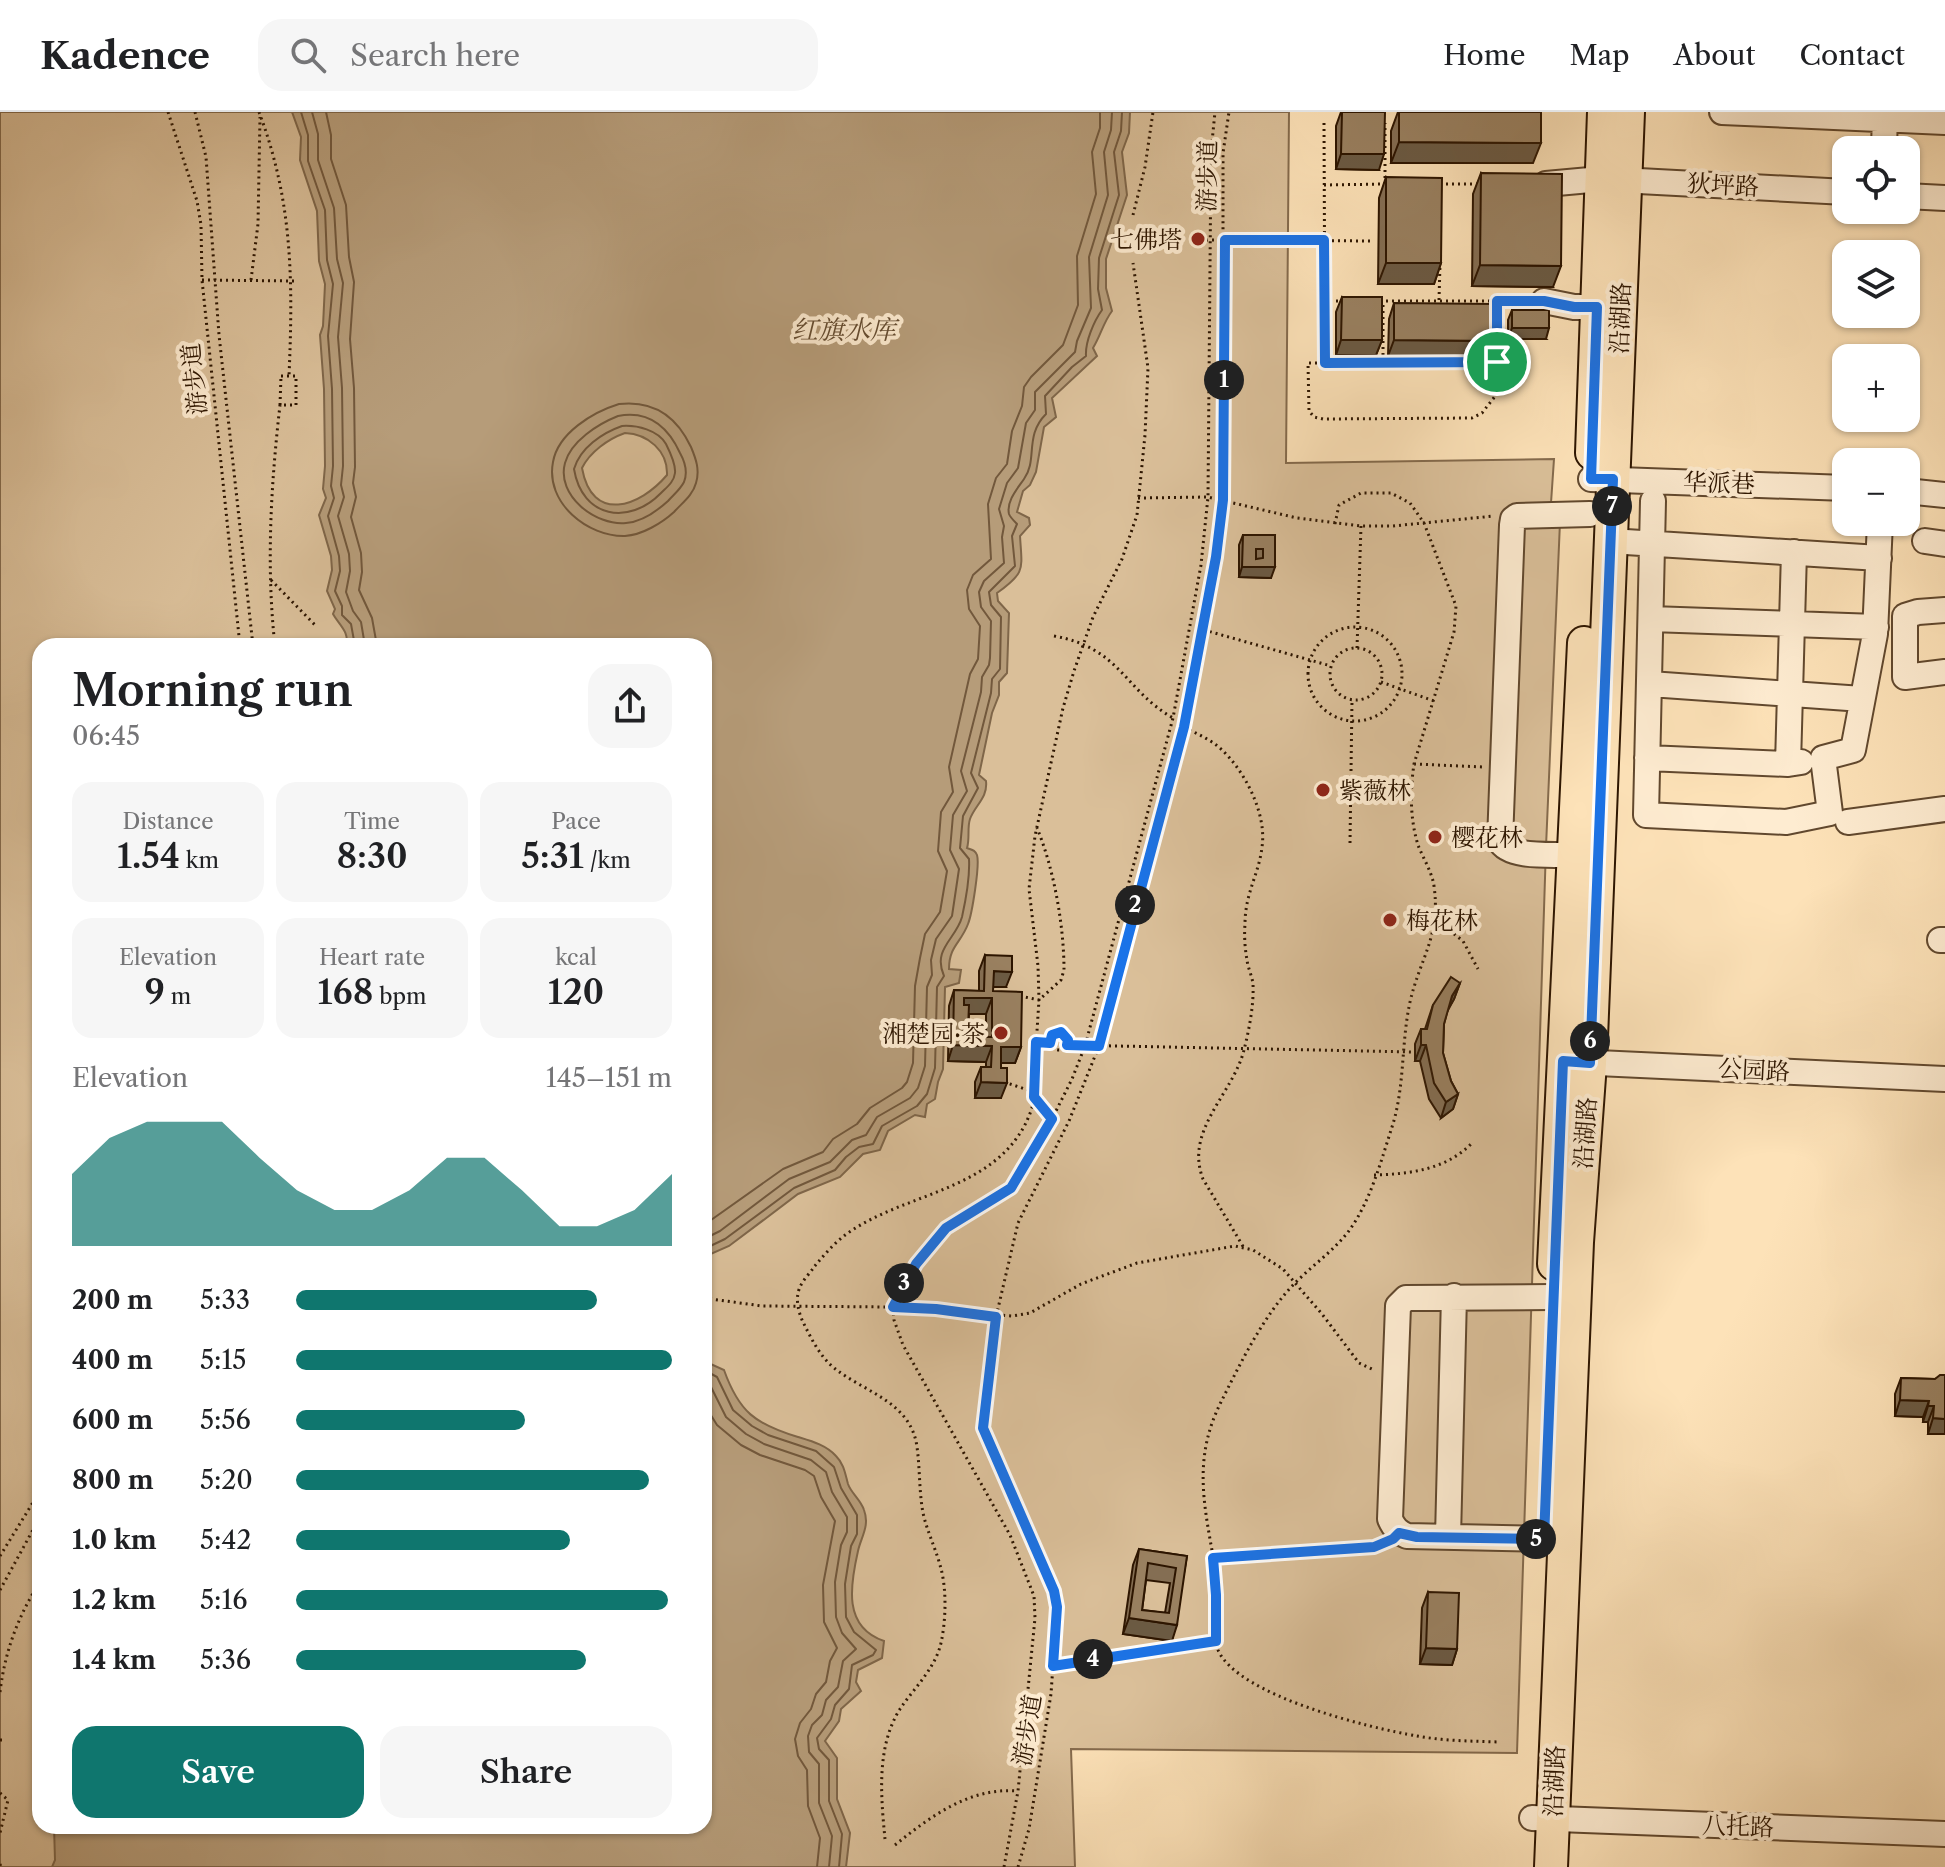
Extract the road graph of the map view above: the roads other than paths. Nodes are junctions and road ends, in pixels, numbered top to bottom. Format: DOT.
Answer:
graph roads {
  1 [pos="1604,112"];
  2 [pos="1628,112"];
  3 [pos="1722,112"];
  4 [pos="1885,115"];
  5 [pos="1945,122"];
  6 [pos="1884,136"];
  7 [pos="1613,179"];
  8 [pos="1546,184"];
  9 [pos="1832,191"];
  10 [pos="1920,197"];
  11 [pos="1945,198"];
  12 [pos="1544,301"];
  13 [pos="1597,307"];
  14 [pos="1602,479"];
  15 [pos="1832,487"];
  16 [pos="1920,492"];
  17 [pos="1945,495"];
  18 [pos="1653,501"];
  19 [pos="1590,514"];
  20 [pos="1880,536"];
  21 [pos="1610,541"];
  22 [pos="1651,543"];
  23 [pos="1794,552"];
  24 [pos="1879,558"];
  25 [pos="1945,610"];
  26 [pos="1651,619"];
  27 [pos="1792,624"];
  28 [pos="1876,627"];
  29 [pos="1945,672"];
  30 [pos="1650,684"];
  31 [pos="1790,695"];
  32 [pos="1862,699"];
  33 [pos="1647,758"];
  34 [pos="1823,758"];
  35 [pos="1788,764"];
  36 [pos="1945,809"];
  37 [pos="1848,822"];
  38 [pos="1574,855"];
  39 [pos="1577,1062"];
  40 [pos="1945,1079"];
  41 [pos="1454,1296"];
  42 [pos="1553,1297"];
  43 [pos="1448,1537"];
  44 [pos="1544,1539"];
  45 [pos="1542,1819"];
  46 [pos="1945,1834"];
  47 [pos="1530,1867"];
  48 [pos="1551,1867"];
  1 -- 7 [label="main road, 沿湖路"];
  2 -- 7 [label="main road, 沿湖路"];
  3 -- 4 [label="street"];
  4 -- 5 [label="street"];
  4 -- 6 [label="street"];
  7 -- 8 [label="street, 狄坪路"];
  7 -- 9 [label="street, 狄坪路"];
  7 -- 13 [label="main road, 沿湖路"];
  7 -- 14 [label="main road, 沿湖路"];
  10 -- 11 [label="street"];
  12 -- 13 [label="street"];
  13 -- 14 [label="main road, 沿湖路"];
  14 -- 15 [label="street, 华派巷"];
  14 -- 19 [label="main road, 沿湖路"];
  14 -- 21 [label="main road, 沿湖路"];
  16 -- 17 [label="street"];
  18 -- 22 [label="street"];
  19 -- 38 [label="main road, 沿湖路"];
  19 -- 38 [label="street"];
  20 -- 24 [label="street"];
  21 -- 22 [label="street"];
  21 -- 39 [label="main road, 沿湖路"];
  22 -- 23 [label="street"];
  22 -- 26 [label="street"];
  23 -- 24 [label="street"];
  23 -- 27 [label="street"];
  24 -- 28 [label="street"];
  25 -- 29 [label="street"];
  26 -- 27 [label="street"];
  26 -- 30 [label="street"];
  27 -- 28 [label="street"];
  27 -- 31 [label="street"];
  28 -- 32 [label="street"];
  30 -- 31 [label="street"];
  30 -- 33 [label="street"];
  31 -- 32 [label="street"];
  31 -- 35 [label="street"];
  32 -- 34 [label="street"];
  33 -- 34 [label="street"];
  33 -- 35 [label="street"];
  34 -- 35 [label="street"];
  36 -- 37 [label="street"];
  38 -- 39 [label="main road, 沿湖路"];
  39 -- 40 [label="street, 公园路"];
  39 -- 42 [label="main road, 沿湖路"];
  39 -- 45 [label="main road, 沿湖路"];
  41 -- 42 [label="street"];
  41 -- 43 [label="street"];
  41 -- 43 [label="street"];
  42 -- 44 [label="main road, 沿湖路"];
  43 -- 44 [label="street"];
  44 -- 45 [label="main road, 沿湖路"];
  45 -- 46 [label="street, 八托路"];
  45 -- 47 [label="main road, 沿湖路"];
  45 -- 48 [label="main road, 沿湖路"];
}
